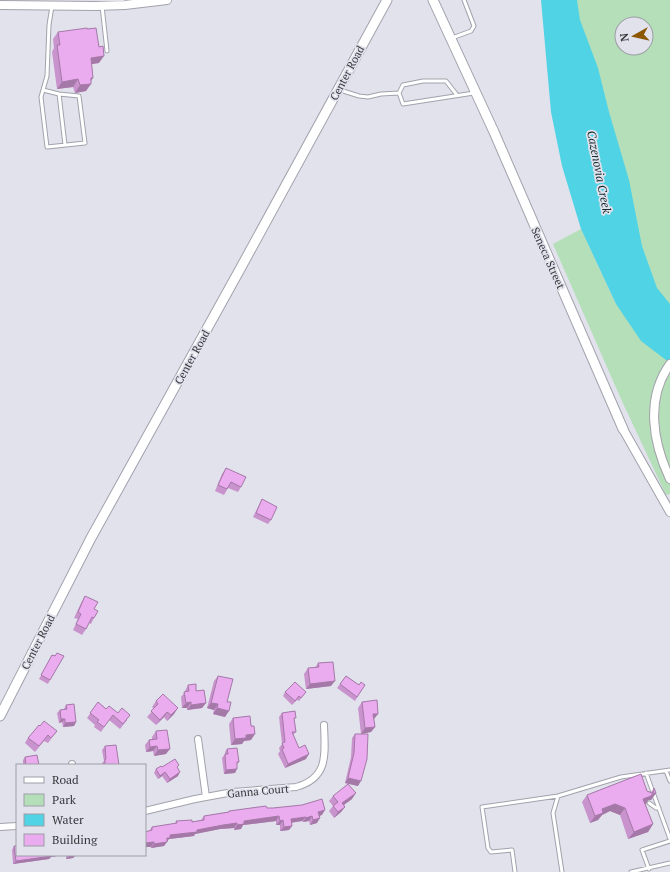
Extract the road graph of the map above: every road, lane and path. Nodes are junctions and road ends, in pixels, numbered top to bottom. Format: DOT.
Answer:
graph roads {
  1 [pos="167,0"];
  2 [pos="387,0"];
  3 [pos="433,0"];
  4 [pos="464,0"];
  5 [pos="0,5"];
  6 [pos="52,6"];
  7 [pos="102,6"];
  8 [pos="450,39"];
  9 [pos="108,51"];
  10 [pos="338,89"];
  11 [pos="43,90"];
  12 [pos="475,92"];
  13 [pos="398,93"];
  14 [pos="59,94"];
  15 [pos="457,95"];
  16 [pos="65,145"];
  17 [pos="670,364"];
  18 [pos="623,429"];
  19 [pos="670,479"];
  20 [pos="670,512"];
  21 [pos="0,716"];
  22 [pos="324,725"];
  23 [pos="198,739"];
  24 [pos="668,770"];
  25 [pos="646,773"];
  26 [pos="670,781"];
  27 [pos="649,782"];
  28 [pos="645,788"];
  29 [pos="558,796"];
  30 [pos="206,797"];
  31 [pos="649,802"];
  32 [pos="659,808"];
  33 [pos="146,811"];
  34 [pos="16,826"];
  35 [pos="0,827"];
  36 [pos="670,840"];
  37 [pos="670,863"];
  38 [pos="649,869"];
  39 [pos="515,872"];
  40 [pos="562,872"];
  41 [pos="631,872"];
  1 -- 7 [label="street"];
  2 -- 10 [label="main road, Center Road"];
  3 -- 8 [label="main road, Seneca Street"];
  4 -- 8 [label="lane"];
  5 -- 6 [label="street"];
  6 -- 7 [label="street"];
  6 -- 11 [label="lane"];
  7 -- 9 [label="lane"];
  8 -- 12 [label="main road, Seneca Street"];
  10 -- 13 [label="lane"];
  10 -- 21 [label="main road, Center Road"];
  11 -- 14 [label="lane"];
  11 -- 16 [label="lane"];
  12 -- 15 [label="lane"];
  12 -- 18 [label="main road, Seneca Street"];
  13 -- 15 [label="lane"];
  13 -- 15 [label="lane"];
  14 -- 16 [label="lane"];
  14 -- 16 [label="lane"];
  17 -- 19 [label="street"];
  18 -- 20 [label="street, Seneca Street"];
  22 -- 30 [label="street, Ganna Court"];
  23 -- 30 [label="street"];
  24 -- 25 [label="lane"];
  24 -- 26 [label="lane"];
  25 -- 27 [label="lane"];
  25 -- 29 [label="lane"];
  27 -- 28 [label="lane"];
  27 -- 32 [label="lane"];
  29 -- 39 [label="lane"];
  29 -- 40 [label="lane"];
  30 -- 33 [label="street, Ganna Court"];
  31 -- 32 [label="lane"];
  32 -- 36 [label="lane"];
  34 -- 35 [label="street"];
  36 -- 38 [label="lane"];
  37 -- 38 [label="lane"];
  38 -- 41 [label="lane"];
}
